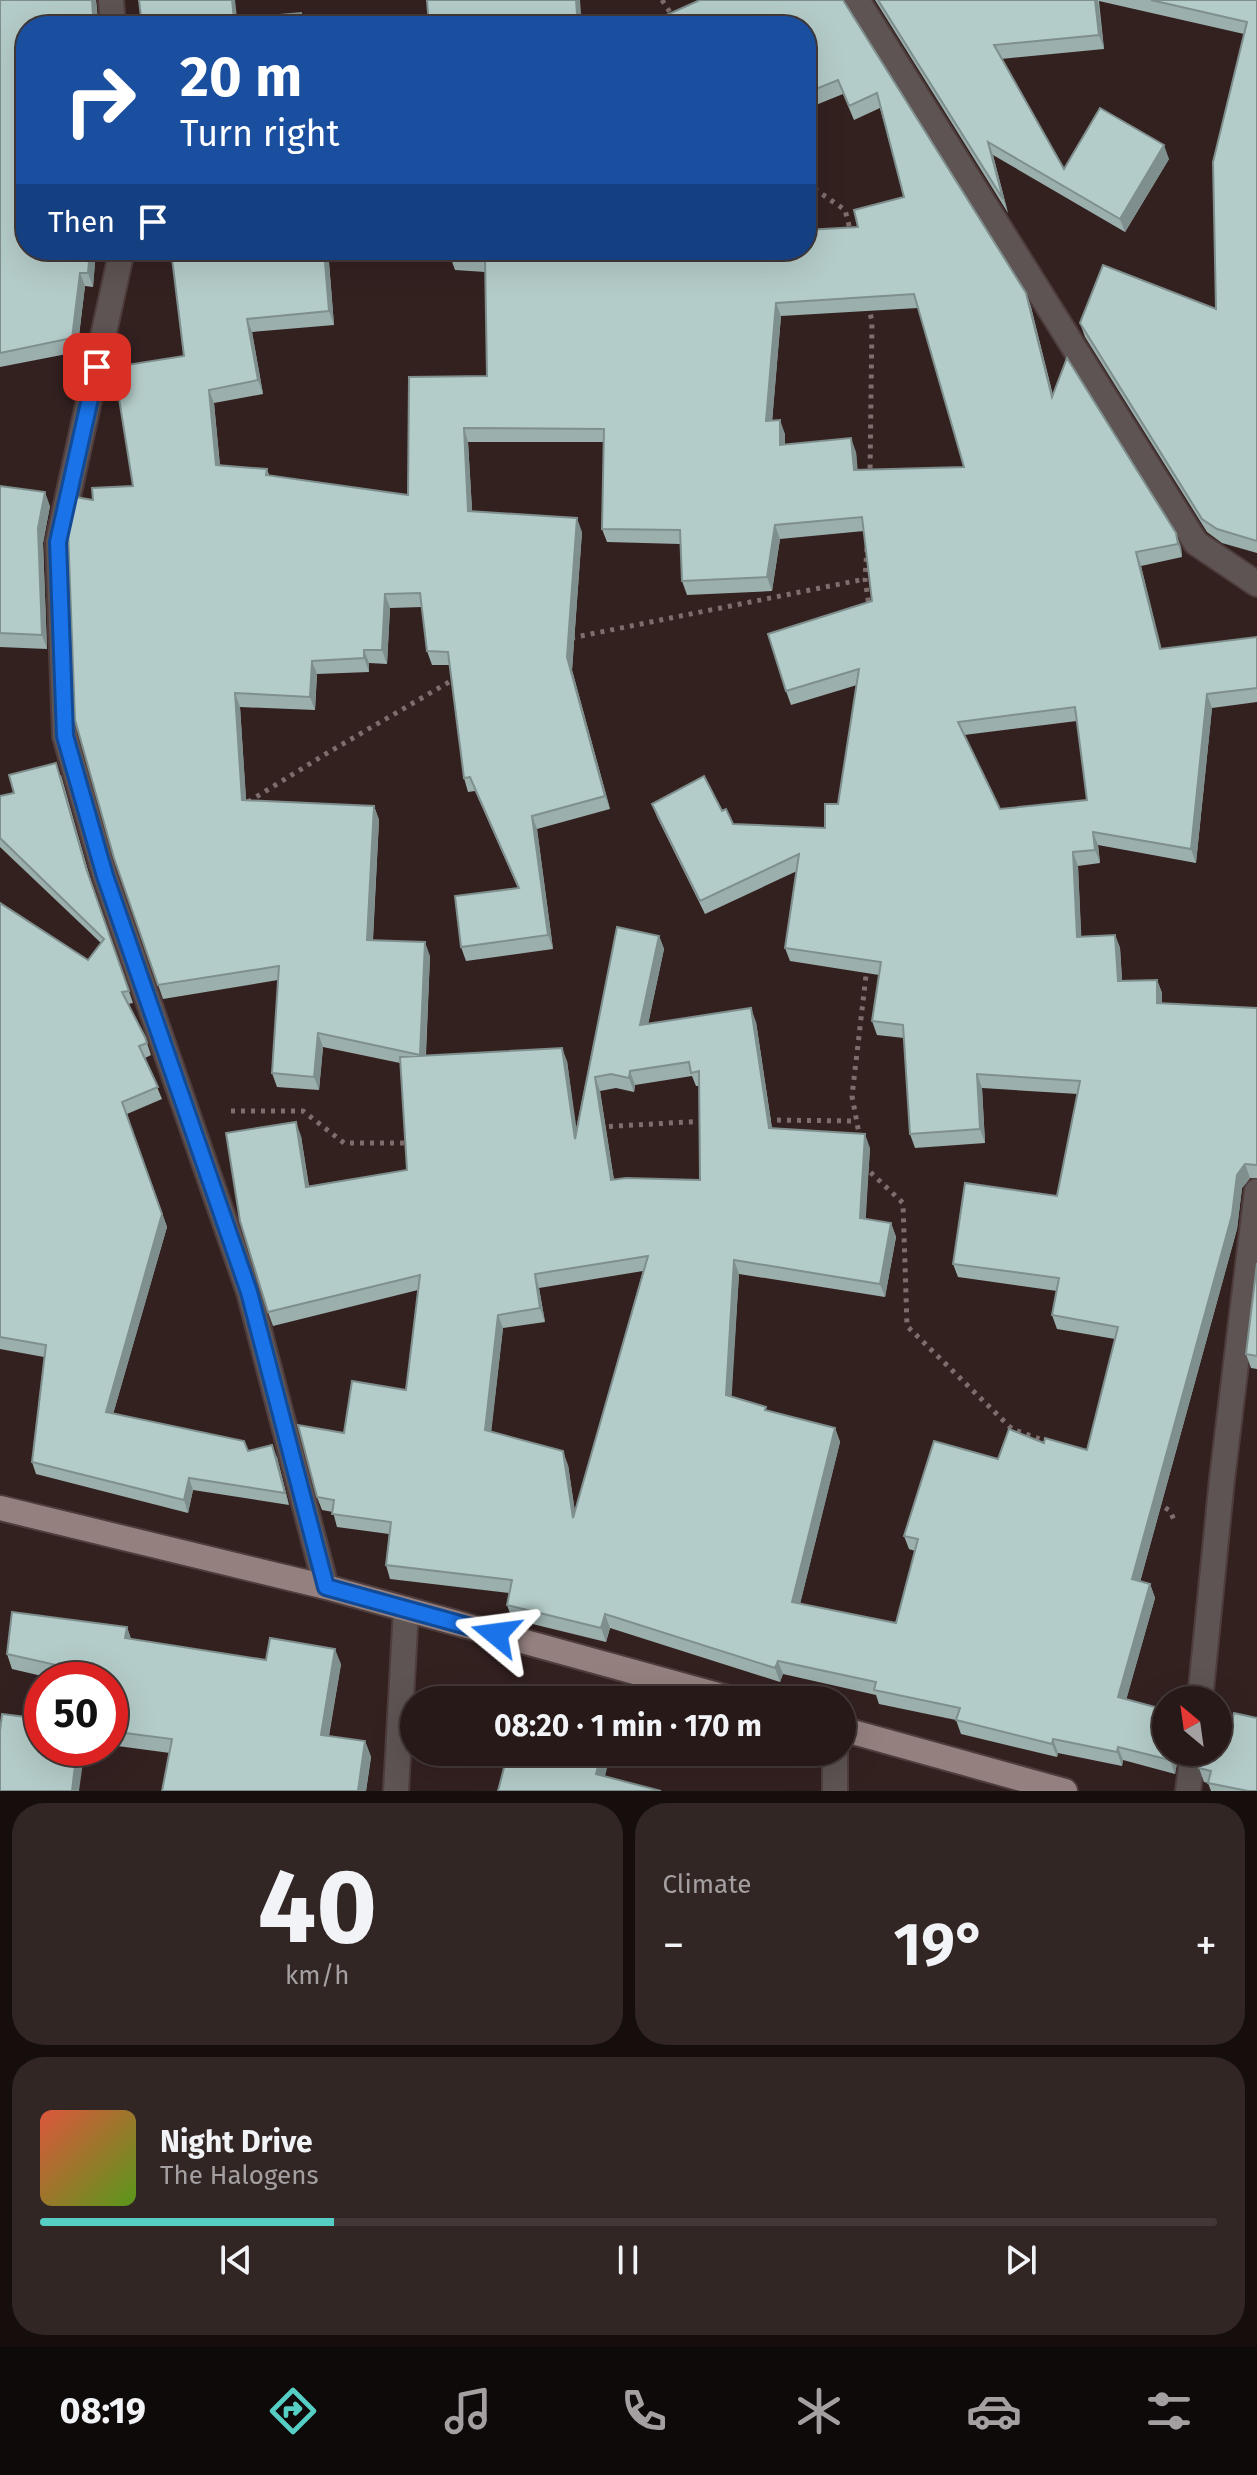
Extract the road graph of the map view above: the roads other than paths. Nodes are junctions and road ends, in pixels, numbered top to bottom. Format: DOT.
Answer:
graph roads {
  1 [pos="857,0"];
  2 [pos="120,260"];
  3 [pos="1257,584"];
  4 [pos="1257,1191"];
  5 [pos="0,1508"];
  6 [pos="326,1587"];
  7 [pos="406,1609"];
  8 [pos="685,1686"];
  9 [pos="1201,1686"];
  10 [pos="856,1733"];
  11 [pos="835,1766"];
  12 [pos="1191,1766"];
  13 [pos="396,1791"];
  14 [pos="835,1791"];
  15 [pos="1065,1791"];
  16 [pos="1188,1791"];
  1 -- 3 [label="street"];
  2 -- 6 [label="street"];
  4 -- 9 [label="street"];
  5 -- 6 [label="main road"];
  6 -- 7 [label="main road"];
  7 -- 8 [label="main road"];
  7 -- 13 [label="street"];
  10 -- 15 [label="main road"];
  11 -- 14 [label="street"];
  12 -- 16 [label="street"];
}
